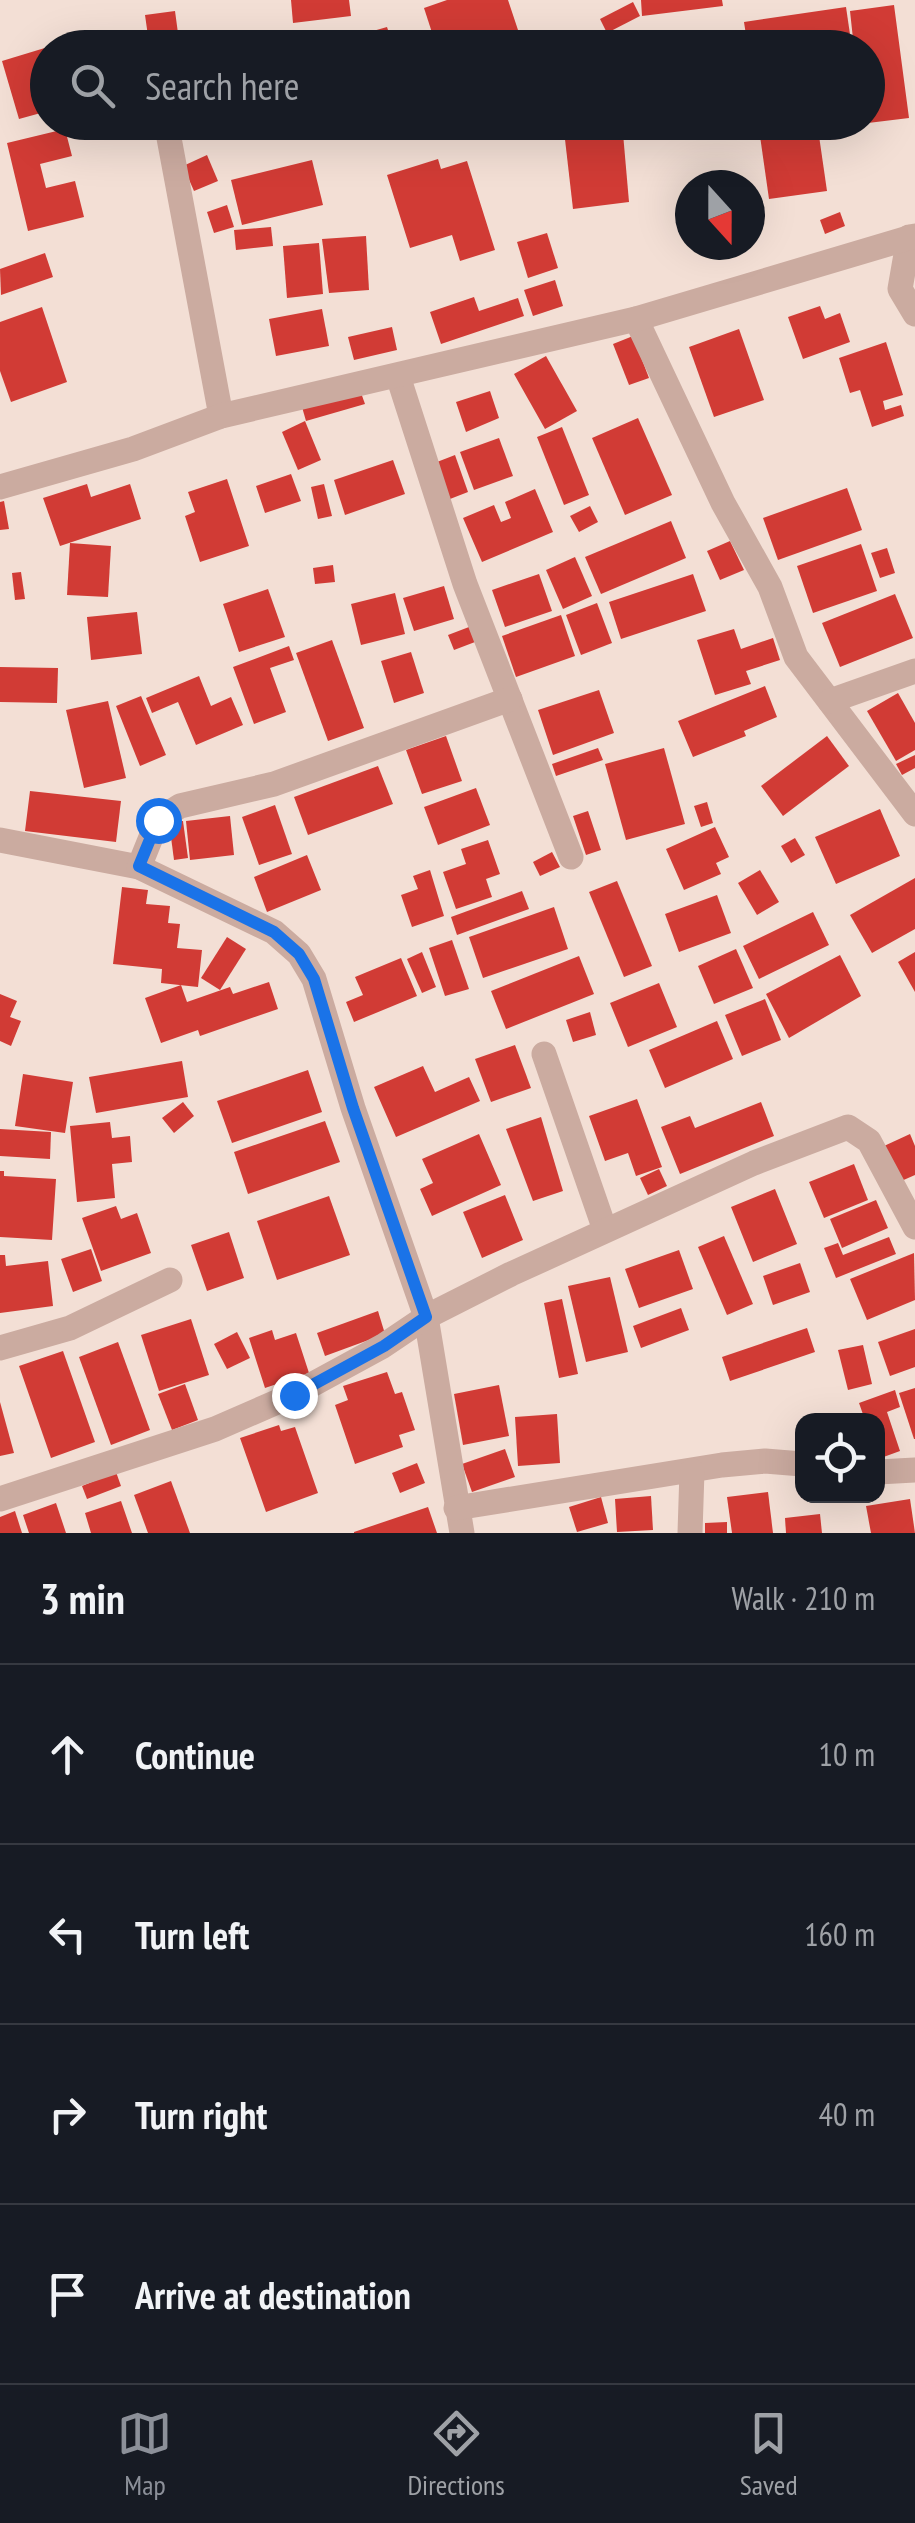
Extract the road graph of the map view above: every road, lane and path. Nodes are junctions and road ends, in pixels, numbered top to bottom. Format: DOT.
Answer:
graph roads {
  1 [pos="169,140"];
  2 [pos="912,236"];
  3 [pos="915,314"];
  4 [pos="636,319"];
  5 [pos="398,376"];
  6 [pos="221,416"];
  7 [pos="0,487"];
  8 [pos="915,671"];
  9 [pos="510,699"];
  10 [pos="830,700"];
  11 [pos="915,814"];
  12 [pos="0,840"];
  13 [pos="571,857"];
  14 [pos="139,866"];
  15 [pos="544,1054"];
  16 [pos="909,1199"];
  17 [pos="915,1227"];
  18 [pos="605,1230"];
  19 [pos="170,1280"];
  20 [pos="426,1317"];
  21 [pos="0,1348"];
  22 [pos="795,1463"];
  23 [pos="692,1470"];
  24 [pos="915,1470"];
  25 [pos="885,1472"];
  26 [pos="0,1499"];
  27 [pos="459,1520"];
  28 [pos="690,1533"];
  1 -- 6 [label="street"];
  2 -- 3 [label="street"];
  2 -- 4 [label="street"];
  4 -- 5 [label="street"];
  4 -- 10 [label="street"];
  5 -- 6 [label="street"];
  5 -- 9 [label="street"];
  6 -- 7 [label="street"];
  8 -- 10 [label="street"];
  9 -- 13 [label="street"];
  9 -- 14 [label="street"];
  10 -- 11 [label="street"];
  12 -- 14 [label="street"];
  14 -- 20 [label="street"];
  15 -- 18 [label="street"];
  16 -- 17 [label="street"];
  16 -- 18 [label="street"];
  18 -- 20 [label="street"];
  19 -- 21 [label="street"];
  20 -- 26 [label="street"];
  20 -- 27 [label="street"];
  22 -- 23 [label="street"];
  23 -- 27 [label="street"];
  23 -- 28 [label="street"];
  24 -- 25 [label="street"];
}
